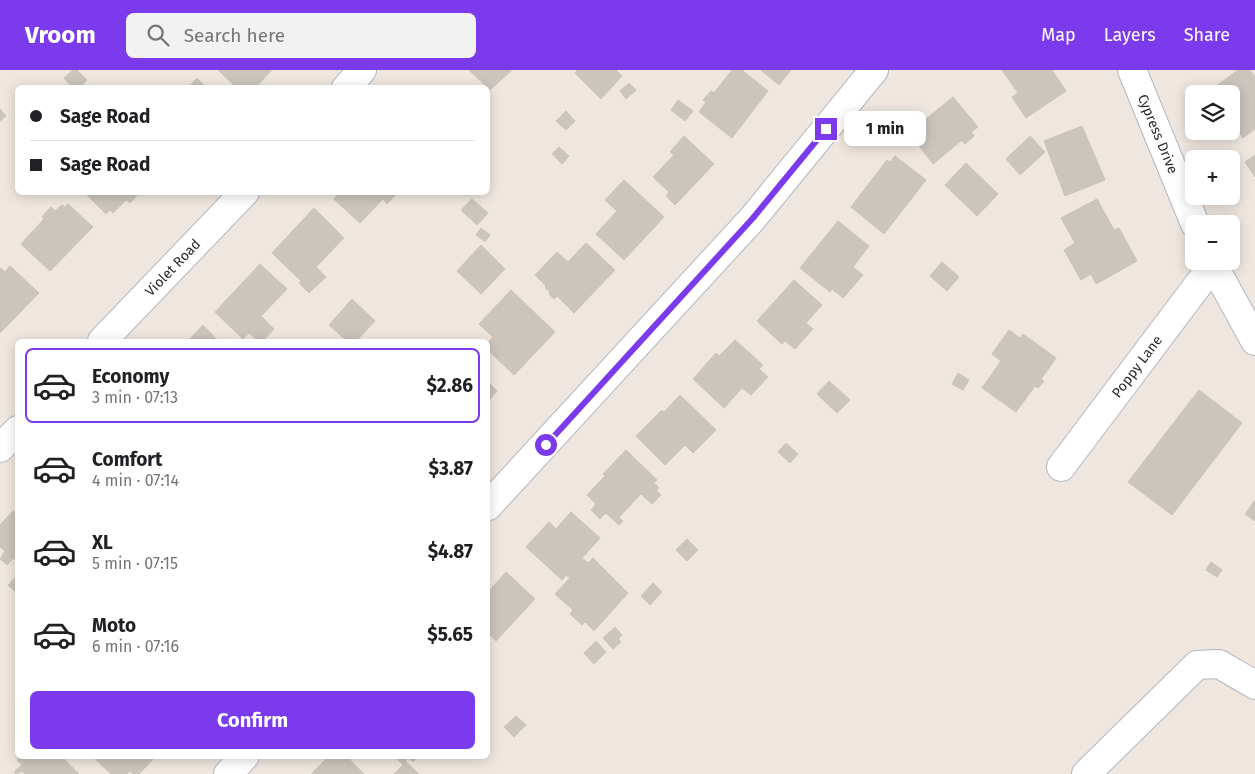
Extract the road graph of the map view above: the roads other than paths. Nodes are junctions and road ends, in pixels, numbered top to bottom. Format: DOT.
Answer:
graph roads {
  1 [pos="362,70"];
  2 [pos="874,70"];
  3 [pos="1132,70"];
  4 [pos="349,85"];
  5 [pos="242,195"];
  6 [pos="1192,215"];
  7 [pos="1207,270"];
  8 [pos="1216,270"];
  9 [pos="104,339"];
  10 [pos="1255,341"];
  11 [pos="15,433"];
  12 [pos="0,448"];
  13 [pos="1061,467"];
  14 [pos="490,504"];
  15 [pos="1255,685"];
  16 [pos="242,759"];
  17 [pos="228,774"];
  18 [pos="1086,774"];
  1 -- 4 [label="street"];
  2 -- 14 [label="street"];
  3 -- 6 [label="street, Cypress Drive"];
  5 -- 9 [label="street, Violet Road"];
  7 -- 13 [label="street, Poppy Lane"];
  8 -- 10 [label="street"];
  11 -- 12 [label="street"];
  15 -- 18 [label="street"];
  16 -- 17 [label="street"];
}
